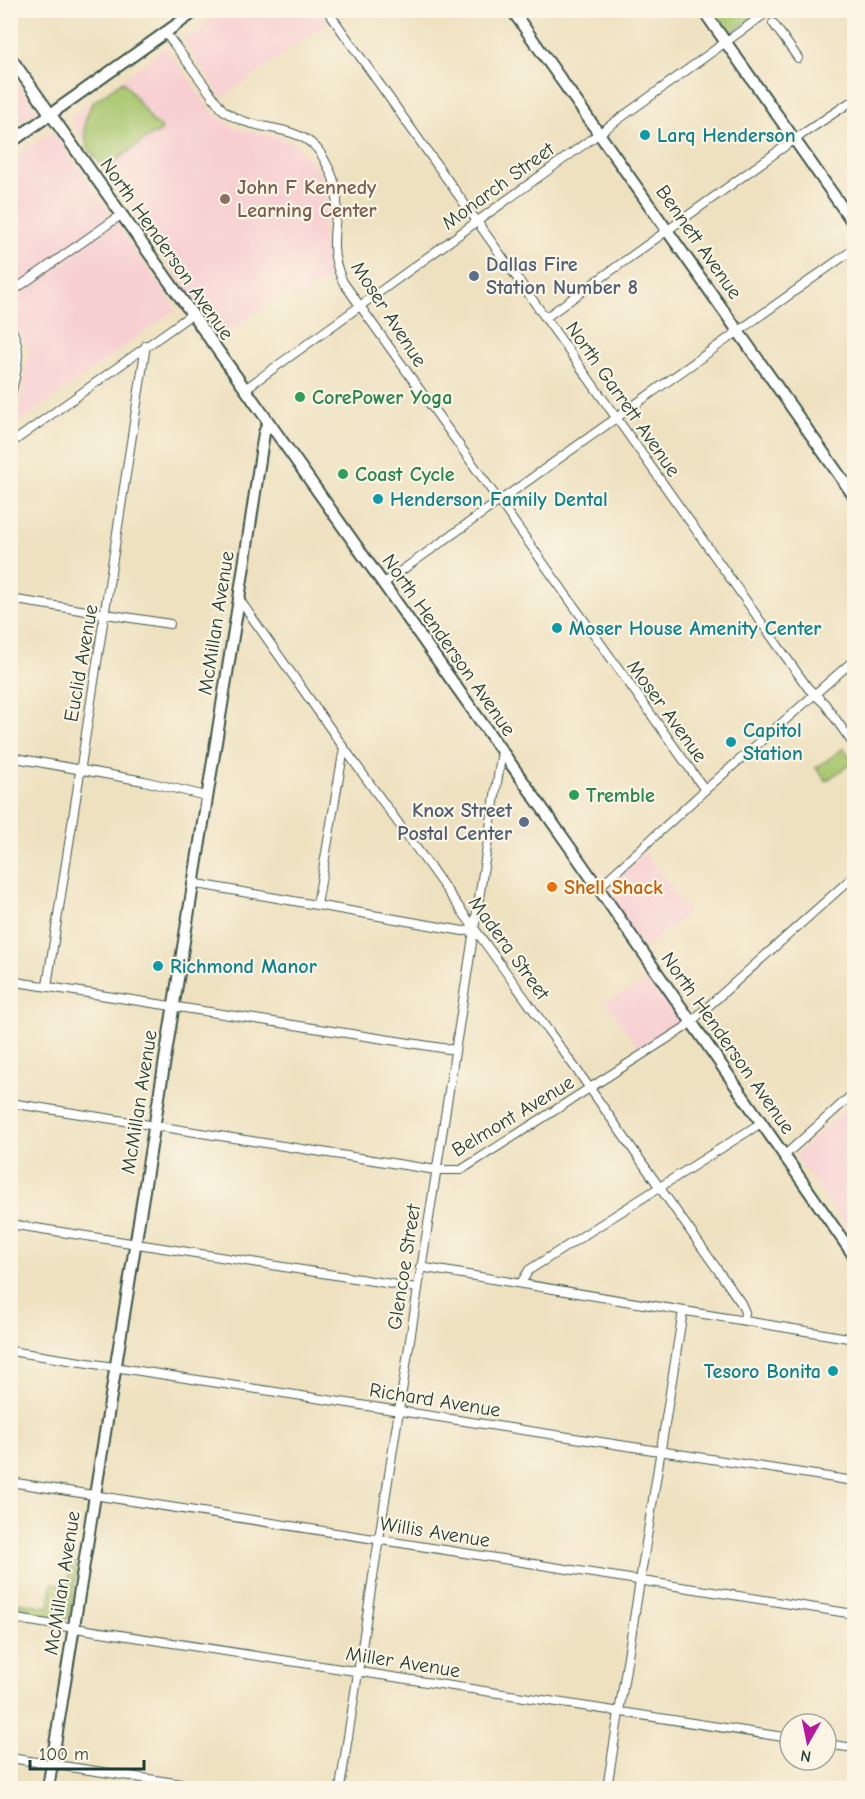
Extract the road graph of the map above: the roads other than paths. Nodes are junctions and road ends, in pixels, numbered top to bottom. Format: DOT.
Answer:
graph roads {
  1 [pos="197,10"];
  2 [pos="327,10"];
  3 [pos="512,10"];
  4 [pos="703,10"];
  5 [pos="770,10"];
  6 [pos="773,23"];
  7 [pos="165,32"];
  8 [pos="725,43"];
  9 [pos="10,57"];
  10 [pos="798,58"];
  11 [pos="849,103"];
  12 [pos="50,114"];
  13 [pos="600,133"];
  14 [pos="795,139"];
  15 [pos="10,143"];
  16 [pos="121,215"];
  17 [pos="476,222"];
  18 [pos="855,224"];
  19 [pos="669,230"];
  20 [pos="855,249"];
  21 [pos="10,293"];
  22 [pos="360,306"];
  23 [pos="192,314"];
  24 [pos="545,318"];
  25 [pos="10,327"];
  26 [pos="738,331"];
  27 [pos="146,345"];
  28 [pos="245,389"];
  29 [pos="10,400"];
  30 [pos="616,418"];
  31 [pos="268,423"];
  32 [pos="10,444"];
  33 [pos="855,496"];
  34 [pos="499,501"];
  35 [pos="384,584"];
  36 [pos="10,599"];
  37 [pos="238,599"];
  38 [pos="106,613"];
  39 [pos="170,624"];
  40 [pos="855,660"];
  41 [pos="816,695"];
  42 [pos="855,745"];
  43 [pos="344,748"];
  44 [pos="502,751"];
  45 [pos="10,757"];
  46 [pos="80,769"];
  47 [pos="705,790"];
  48 [pos="206,796"];
  49 [pos="855,876"];
  50 [pos="192,883"];
  51 [pos="597,889"];
  52 [pos="317,905"];
  53 [pos="474,930"];
  54 [pos="10,981"];
  55 [pos="47,986"];
  56 [pos="173,1005"];
  57 [pos="691,1020"];
  58 [pos="455,1050"];
  59 [pos="590,1088"];
  60 [pos="855,1093"];
  61 [pos="10,1103"];
  62 [pos="761,1123"];
  63 [pos="154,1125"];
  64 [pos="785,1155"];
  65 [pos="436,1170"];
  66 [pos="660,1188"];
  67 [pos="10,1224"];
  68 [pos="134,1243"];
  69 [pos="855,1256"];
  70 [pos="420,1267"];
  71 [pos="521,1284"];
  72 [pos="417,1288"];
  73 [pos="683,1311"];
  74 [pos="744,1320"];
  75 [pos="855,1339"];
  76 [pos="10,1351"];
  77 [pos="114,1367"];
  78 [pos="399,1411"];
  79 [pos="661,1452"];
  80 [pos="855,1481"];
  81 [pos="10,1482"];
  82 [pos="94,1494"];
  83 [pos="378,1540"];
  84 [pos="640,1581"];
  85 [pos="855,1614"];
  86 [pos="10,1618"];
  87 [pos="73,1628"];
  88 [pos="357,1672"];
  89 [pos="619,1713"];
  90 [pos="778,1736"];
  91 [pos="838,1746"];
  92 [pos="855,1748"];
  93 [pos="10,1758"];
  94 [pos="52,1765"];
  95 [pos="48,1788"];
  96 [pos="208,1788"];
  97 [pos="340,1788"];
  98 [pos="608,1788"];
  1 -- 7 [label="street"];
  2 -- 17 [label="street, North Garrett Avenue"];
  3 -- 13 [label="street, Bennett Avenue"];
  4 -- 8 [label="street"];
  5 -- 8 [label="street, Monarch Street"];
  6 -- 10 [label="street"];
  7 -- 12 [label="street"];
  7 -- 22 [label="street, Moser Avenue"];
  8 -- 13 [label="street, Monarch Street"];
  8 -- 14 [label="street"];
  9 -- 12 [label="street, North Henderson Avenue"];
  11 -- 14 [label="street"];
  12 -- 15 [label="street"];
  12 -- 16 [label="street, North Henderson Avenue"];
  13 -- 17 [label="street, Monarch Street"];
  13 -- 19 [label="street, Bennett Avenue"];
  14 -- 18 [label="street"];
  14 -- 19 [label="street"];
  16 -- 21 [label="street"];
  16 -- 23 [label="street, North Henderson Avenue"];
  17 -- 22 [label="street, Monarch Street"];
  17 -- 24 [label="street, North Garrett Avenue"];
  19 -- 24 [label="street"];
  19 -- 26 [label="street, Bennett Avenue"];
  20 -- 26 [label="street"];
  22 -- 28 [label="street, Monarch Street"];
  22 -- 34 [label="street, Moser Avenue"];
  23 -- 27 [label="street"];
  23 -- 28 [label="street, North Henderson Avenue"];
  24 -- 30 [label="street, North Garrett Avenue"];
  25 -- 29 [label="street"];
  26 -- 30 [label="street"];
  26 -- 33 [label="street, Bennett Avenue"];
  27 -- 32 [label="street"];
  27 -- 38 [label="street, Euclid Avenue"];
  28 -- 31 [label="street, North Henderson Avenue"];
  30 -- 34 [label="street"];
  30 -- 41 [label="street, North Garrett Avenue"];
  31 -- 35 [label="street, North Henderson Avenue"];
  31 -- 37 [label="street, McMillan Avenue"];
  34 -- 35 [label="street"];
  34 -- 47 [label="street, Moser Avenue"];
  35 -- 44 [label="street, North Henderson Avenue"];
  36 -- 38 [label="street"];
  37 -- 43 [label="street, Madera Street"];
  37 -- 48 [label="street, McMillan Avenue"];
  38 -- 39 [label="street"];
  38 -- 46 [label="street, Euclid Avenue"];
  40 -- 41 [label="street"];
  41 -- 42 [label="street, North Garrett Avenue"];
  41 -- 47 [label="street"];
  43 -- 52 [label="street"];
  43 -- 53 [label="street, Madera Street"];
  44 -- 51 [label="street, North Henderson Avenue"];
  44 -- 53 [label="street, Glencoe Street"];
  45 -- 46 [label="street"];
  46 -- 48 [label="street"];
  46 -- 55 [label="street, Euclid Avenue"];
  47 -- 51 [label="street"];
  48 -- 50 [label="street, McMillan Avenue"];
  49 -- 57 [label="street, Belmont Avenue"];
  50 -- 52 [label="street"];
  50 -- 56 [label="street, McMillan Avenue"];
  51 -- 57 [label="street, North Henderson Avenue"];
  52 -- 53 [label="street"];
  53 -- 58 [label="street, Glencoe Street"];
  53 -- 59 [label="street, Madera Street"];
  54 -- 55 [label="street"];
  55 -- 56 [label="street"];
  56 -- 58 [label="street"];
  56 -- 63 [label="street, McMillan Avenue"];
  57 -- 59 [label="street, Belmont Avenue"];
  57 -- 62 [label="street, North Henderson Avenue"];
  58 -- 65 [label="street, Glencoe Street"];
  59 -- 65 [label="street, Belmont Avenue"];
  59 -- 66 [label="street, Madera Street"];
  60 -- 64 [label="street"];
  61 -- 63 [label="street, Belmont Avenue"];
  62 -- 64 [label="street, North Henderson Avenue"];
  62 -- 66 [label="street"];
  63 -- 65 [label="street, Belmont Avenue"];
  63 -- 68 [label="street, McMillan Avenue"];
  64 -- 69 [label="street, North Henderson Avenue"];
  65 -- 70 [label="street, Glencoe Street"];
  66 -- 71 [label="street"];
  66 -- 74 [label="street, Madera Street"];
  67 -- 68 [label="street"];
  68 -- 72 [label="street"];
  68 -- 77 [label="street, McMillan Avenue"];
  70 -- 71 [label="street"];
  70 -- 72 [label="street, Glencoe Street"];
  71 -- 73 [label="street"];
  72 -- 78 [label="street, Glencoe Street"];
  73 -- 74 [label="street"];
  73 -- 79 [label="street"];
  74 -- 75 [label="street"];
  76 -- 77 [label="street, Richard Avenue"];
  77 -- 78 [label="street, Richard Avenue"];
  77 -- 82 [label="street, McMillan Avenue"];
  78 -- 79 [label="street, Richard Avenue"];
  78 -- 83 [label="street, Glencoe Street"];
  79 -- 80 [label="street, Richard Avenue"];
  79 -- 84 [label="street"];
  81 -- 82 [label="street, Willis Avenue"];
  82 -- 83 [label="street, Willis Avenue"];
  82 -- 87 [label="street, McMillan Avenue"];
  83 -- 84 [label="street, Willis Avenue"];
  83 -- 88 [label="street, Glencoe Street"];
  84 -- 85 [label="street, Willis Avenue"];
  84 -- 89 [label="street"];
  86 -- 87 [label="street, Miller Avenue"];
  87 -- 88 [label="street, Miller Avenue"];
  87 -- 94 [label="street, McMillan Avenue"];
  88 -- 89 [label="street, Miller Avenue"];
  88 -- 97 [label="street, Glencoe Street"];
  89 -- 90 [label="street, Miller Avenue"];
  89 -- 98 [label="street"];
  91 -- 92 [label="street"];
  93 -- 94 [label="street"];
  94 -- 95 [label="street, McMillan Avenue"];
  94 -- 96 [label="street"];
}
